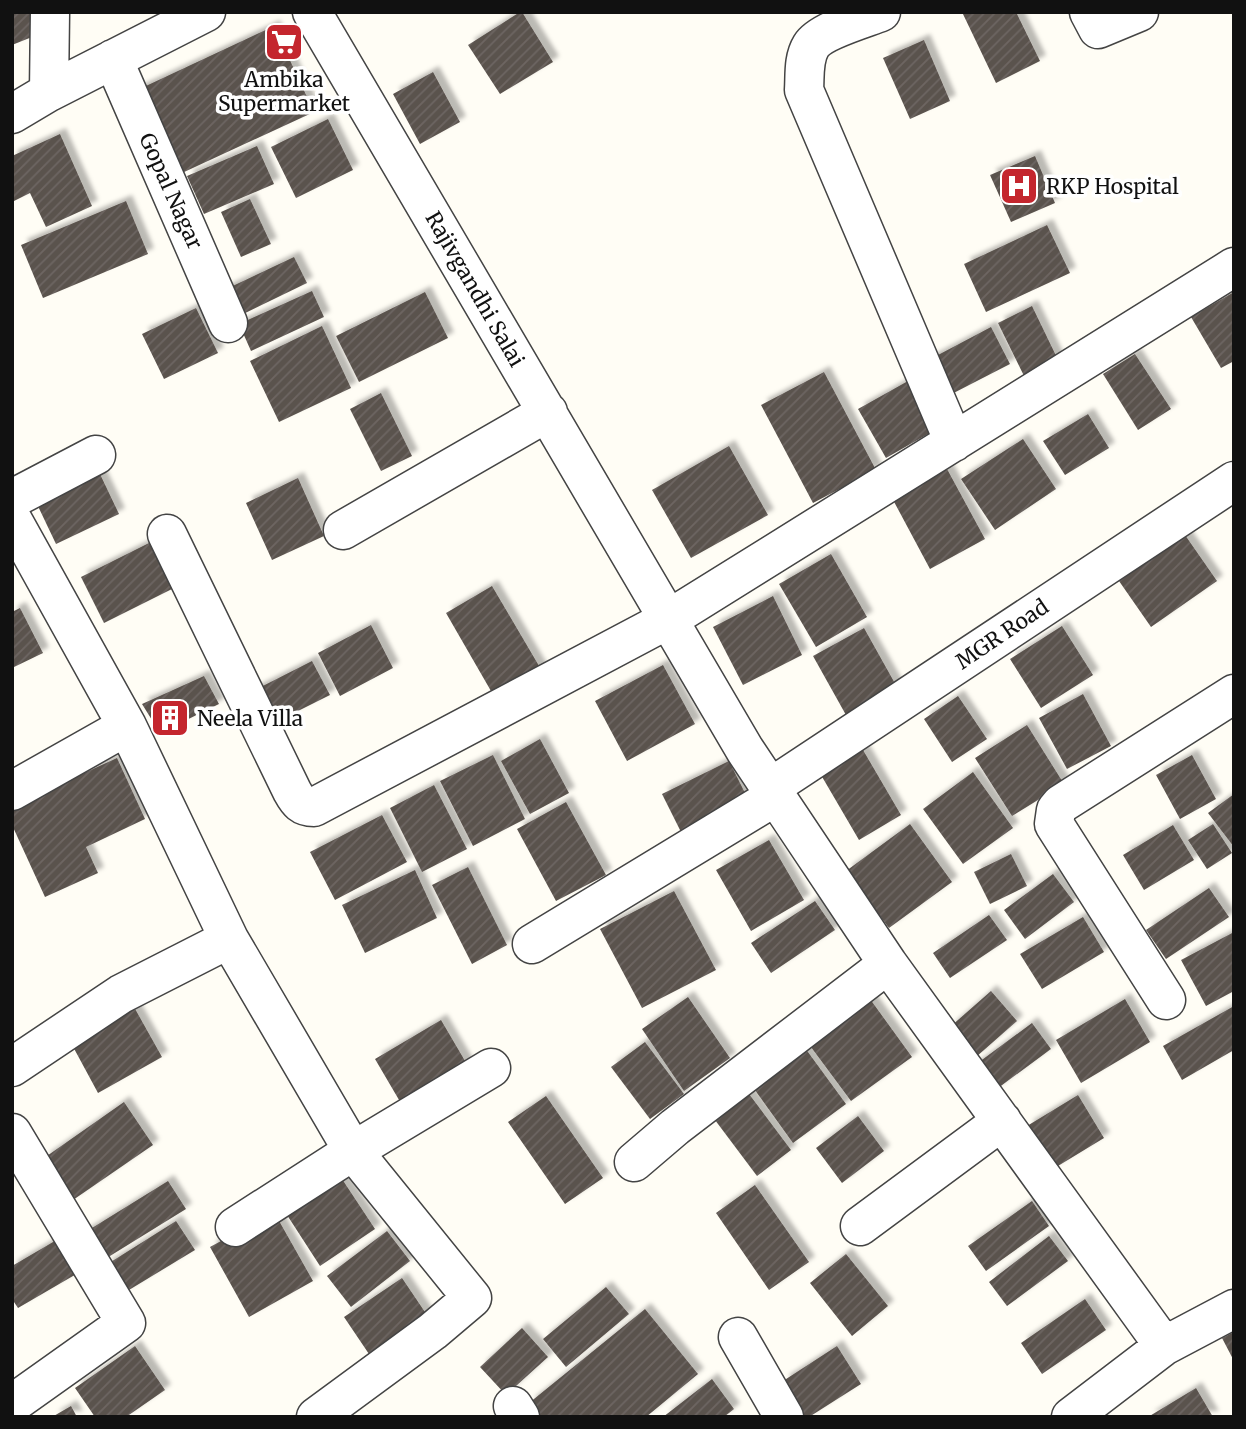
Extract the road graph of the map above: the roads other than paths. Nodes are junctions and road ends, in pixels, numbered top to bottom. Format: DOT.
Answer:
graph roads {
  1 [pos="50,12"];
  2 [pos="206,12"];
  3 [pos="312,12"];
  4 [pos="881,12"];
  5 [pos="1088,12"];
  6 [pos="1139,12"];
  7 [pos="113,59"];
  8 [pos="49,92"];
  9 [pos="12,114"];
  10 [pos="1234,267"];
  11 [pos="228,323"];
  12 [pos="548,412"];
  13 [pos="954,442"];
  14 [pos="96,455"];
  15 [pos="1234,481"];
  16 [pos="12,499"];
  17 [pos="12,519"];
  18 [pos="344,530"];
  19 [pos="167,534"];
  20 [pos="668,619"];
  21 [pos="1231,702"];
  22 [pos="127,726"];
  23 [pos="12,791"];
  24 [pos="773,792"];
  25 [pos="229,939"];
  26 [pos="532,944"];
  27 [pos="888,964"];
  28 [pos="1166,1000"];
  29 [pos="12,1067"];
  30 [pos="491,1068"];
  31 [pos="1002,1121"];
  32 [pos="12,1133"];
  33 [pos="353,1150"];
  34 [pos="634,1162"];
  35 [pos="859,1226"];
  36 [pos="235,1227"];
  37 [pos="1234,1309"];
  38 [pos="738,1337"];
  39 [pos="1164,1346"];
  40 [pos="12,1404"];
  41 [pos="316,1417"];
  42 [pos="784,1417"];
  43 [pos="1070,1417"];
  1 -- 8 [label="street"];
  2 -- 7 [label="street"];
  3 -- 12 [label="street, Rajivgandhi Salai"];
  4 -- 13 [label="street"];
  5 -- 6 [label="street"];
  7 -- 8 [label="street"];
  7 -- 11 [label="street, Gopal Nagar"];
  8 -- 9 [label="street"];
  10 -- 13 [label="street"];
  12 -- 18 [label="street"];
  12 -- 20 [label="street, Rajivgandhi Salai"];
  13 -- 20 [label="street"];
  14 -- 16 [label="street"];
  15 -- 24 [label="street, MGR Road"];
  17 -- 22 [label="street"];
  19 -- 20 [label="street"];
  20 -- 24 [label="street, Rajivgandhi Salai"];
  21 -- 28 [label="street"];
  22 -- 23 [label="street"];
  22 -- 25 [label="street"];
  24 -- 26 [label="street, MGR Road"];
  24 -- 27 [label="street, Rajivgandhi Salai"];
  25 -- 29 [label="street"];
  25 -- 33 [label="street"];
  27 -- 31 [label="street, Rajivgandhi Salai"];
  27 -- 34 [label="street"];
  30 -- 33 [label="street"];
  31 -- 35 [label="street"];
  31 -- 39 [label="street, Rajivgandhi Salai"];
  32 -- 40 [label="street"];
  33 -- 36 [label="street"];
  33 -- 41 [label="street"];
  37 -- 39 [label="street"];
  38 -- 42 [label="street"];
  39 -- 43 [label="street"];
}
